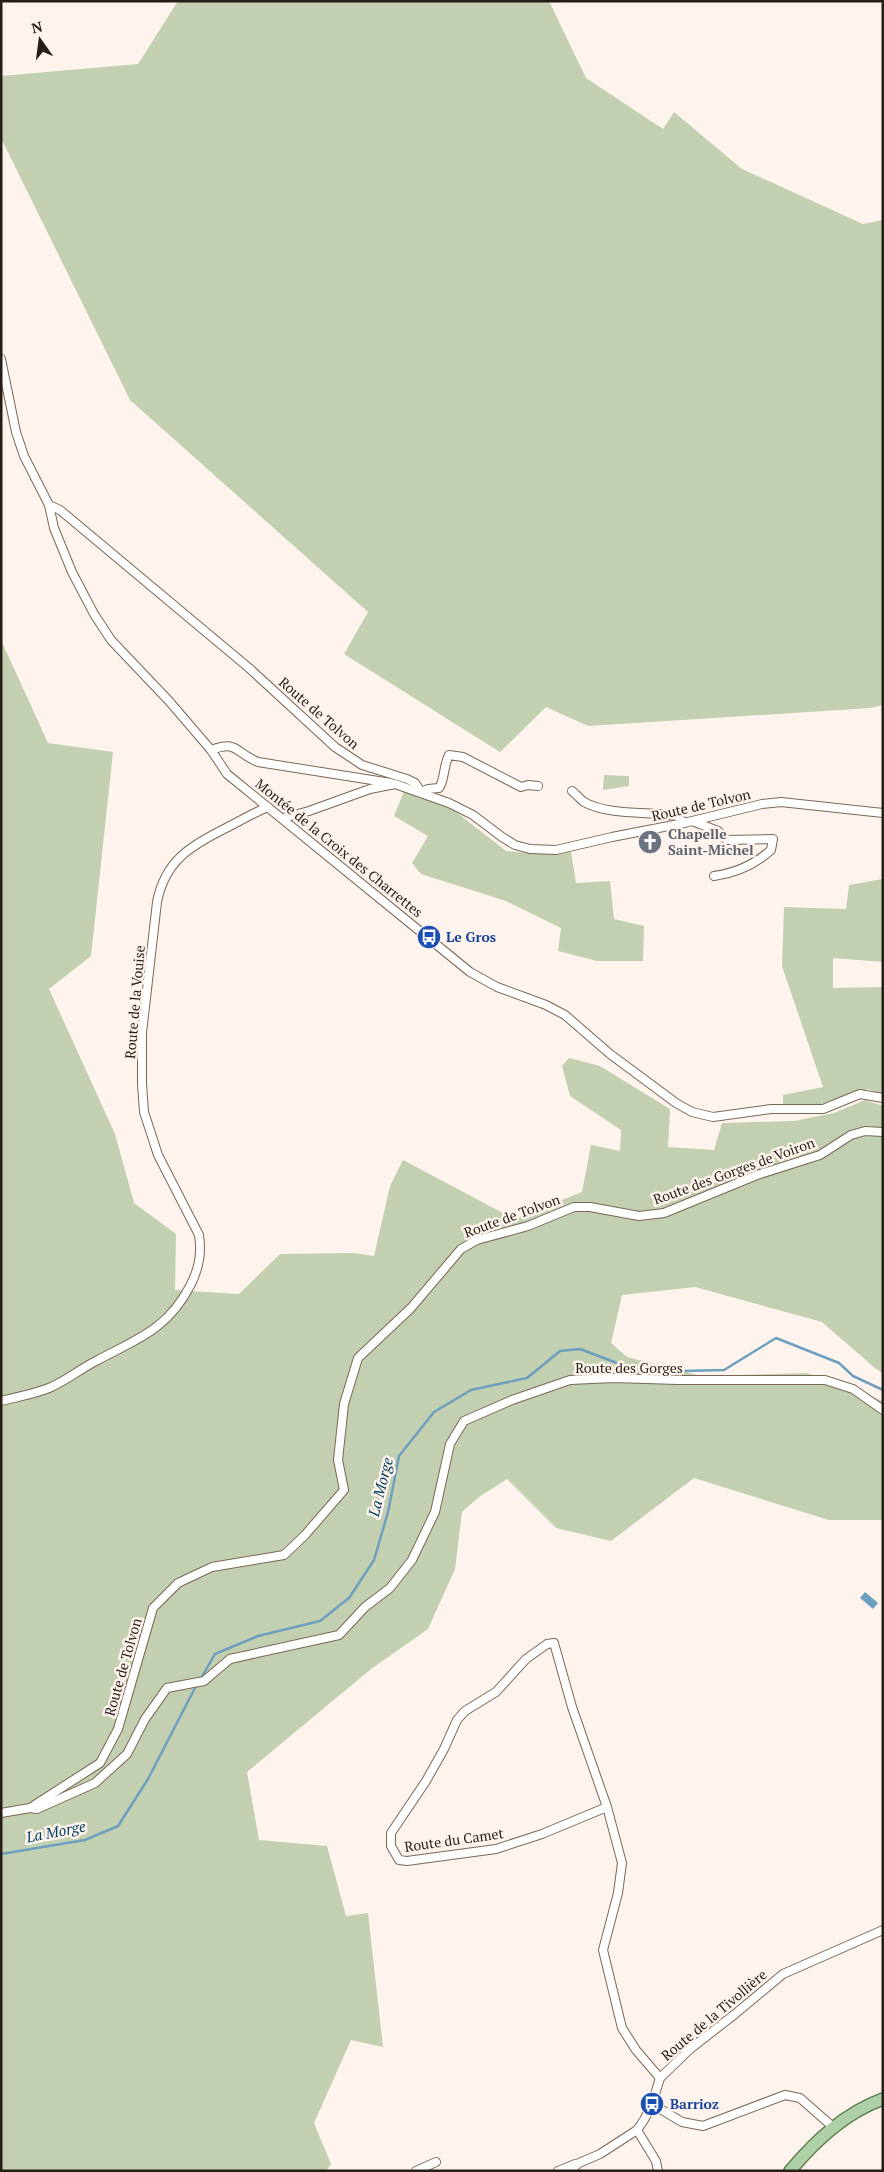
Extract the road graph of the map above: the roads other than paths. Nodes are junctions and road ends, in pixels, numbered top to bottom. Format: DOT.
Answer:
graph roads {
  1 [pos="1,359"];
  2 [pos="49,505"];
  3 [pos="211,750"];
  4 [pos="396,784"];
  5 [pos="538,786"];
  6 [pos="572,791"];
  7 [pos="421,792"];
  8 [pos="268,807"];
  9 [pos="883,813"];
  10 [pos="283,818"];
  11 [pos="688,822"];
  12 [pos="714,876"];
  13 [pos="883,1098"];
  14 [pos="883,1132"];
  15 [pos="590,1207"];
  16 [pos="1,1401"];
  17 [pos="883,1410"];
  18 [pos="607,1807"];
  19 [pos="30,1808"];
  20 [pos="1,1813"];
  21 [pos="883,1930"];
  22 [pos="660,2078"];
  23 [pos="883,2098"];
  24 [pos="652,2104"];
  25 [pos="833,2127"];
  26 [pos="637,2130"];
  27 [pos="436,2162"];
  28 [pos="579,2163"];
  29 [pos="416,2171"];
  30 [pos="558,2171"];
  31 [pos="570,2171"];
  32 [pos="658,2171"];
  33 [pos="790,2171"];
  1 -- 2 [label="street"];
  2 -- 3 [label="street, Montée de la Croix des Charrettes"];
  2 -- 7 [label="street, Route de Tolvon"];
  3 -- 4 [label="street"];
  3 -- 8 [label="street, Montée de la Croix des Charrettes"];
  4 -- 7 [label="street"];
  4 -- 10 [label="street"];
  5 -- 7 [label="street"];
  6 -- 11 [label="street"];
  7 -- 11 [label="street, Route de Tolvon"];
  8 -- 10 [label="street, Montée de la Croix des Charrettes"];
  8 -- 16 [label="street, Route de la Vouise"];
  9 -- 11 [label="street, Route de Tolvon"];
  10 -- 13 [label="street, Montée de la Croix des Charrettes"];
  11 -- 12 [label="street"];
  14 -- 15 [label="street, Route des Gorges de Voiron"];
  15 -- 19 [label="street, Route de Tolvon"];
  17 -- 19 [label="street, Route des Gorges"];
  18 -- 18 [label="street, Route du Camet"];
  18 -- 22 [label="street, Route du Camet"];
  19 -- 20 [label="street, Route des Gorges"];
  21 -- 22 [label="street, Route de la Tivollière"];
  22 -- 24 [label="street, Route de la Tivollière"];
  23 -- 25 [label="main road"];
  24 -- 25 [label="street"];
  24 -- 26 [label="street, Route de la Tivollière"];
  25 -- 33 [label="main road"];
  26 -- 28 [label="street, Route de la Tivollière"];
  26 -- 32 [label="street"];
  27 -- 29 [label="street"];
  28 -- 30 [label="street"];
  28 -- 31 [label="street, Route de la Tivollière"];
}
